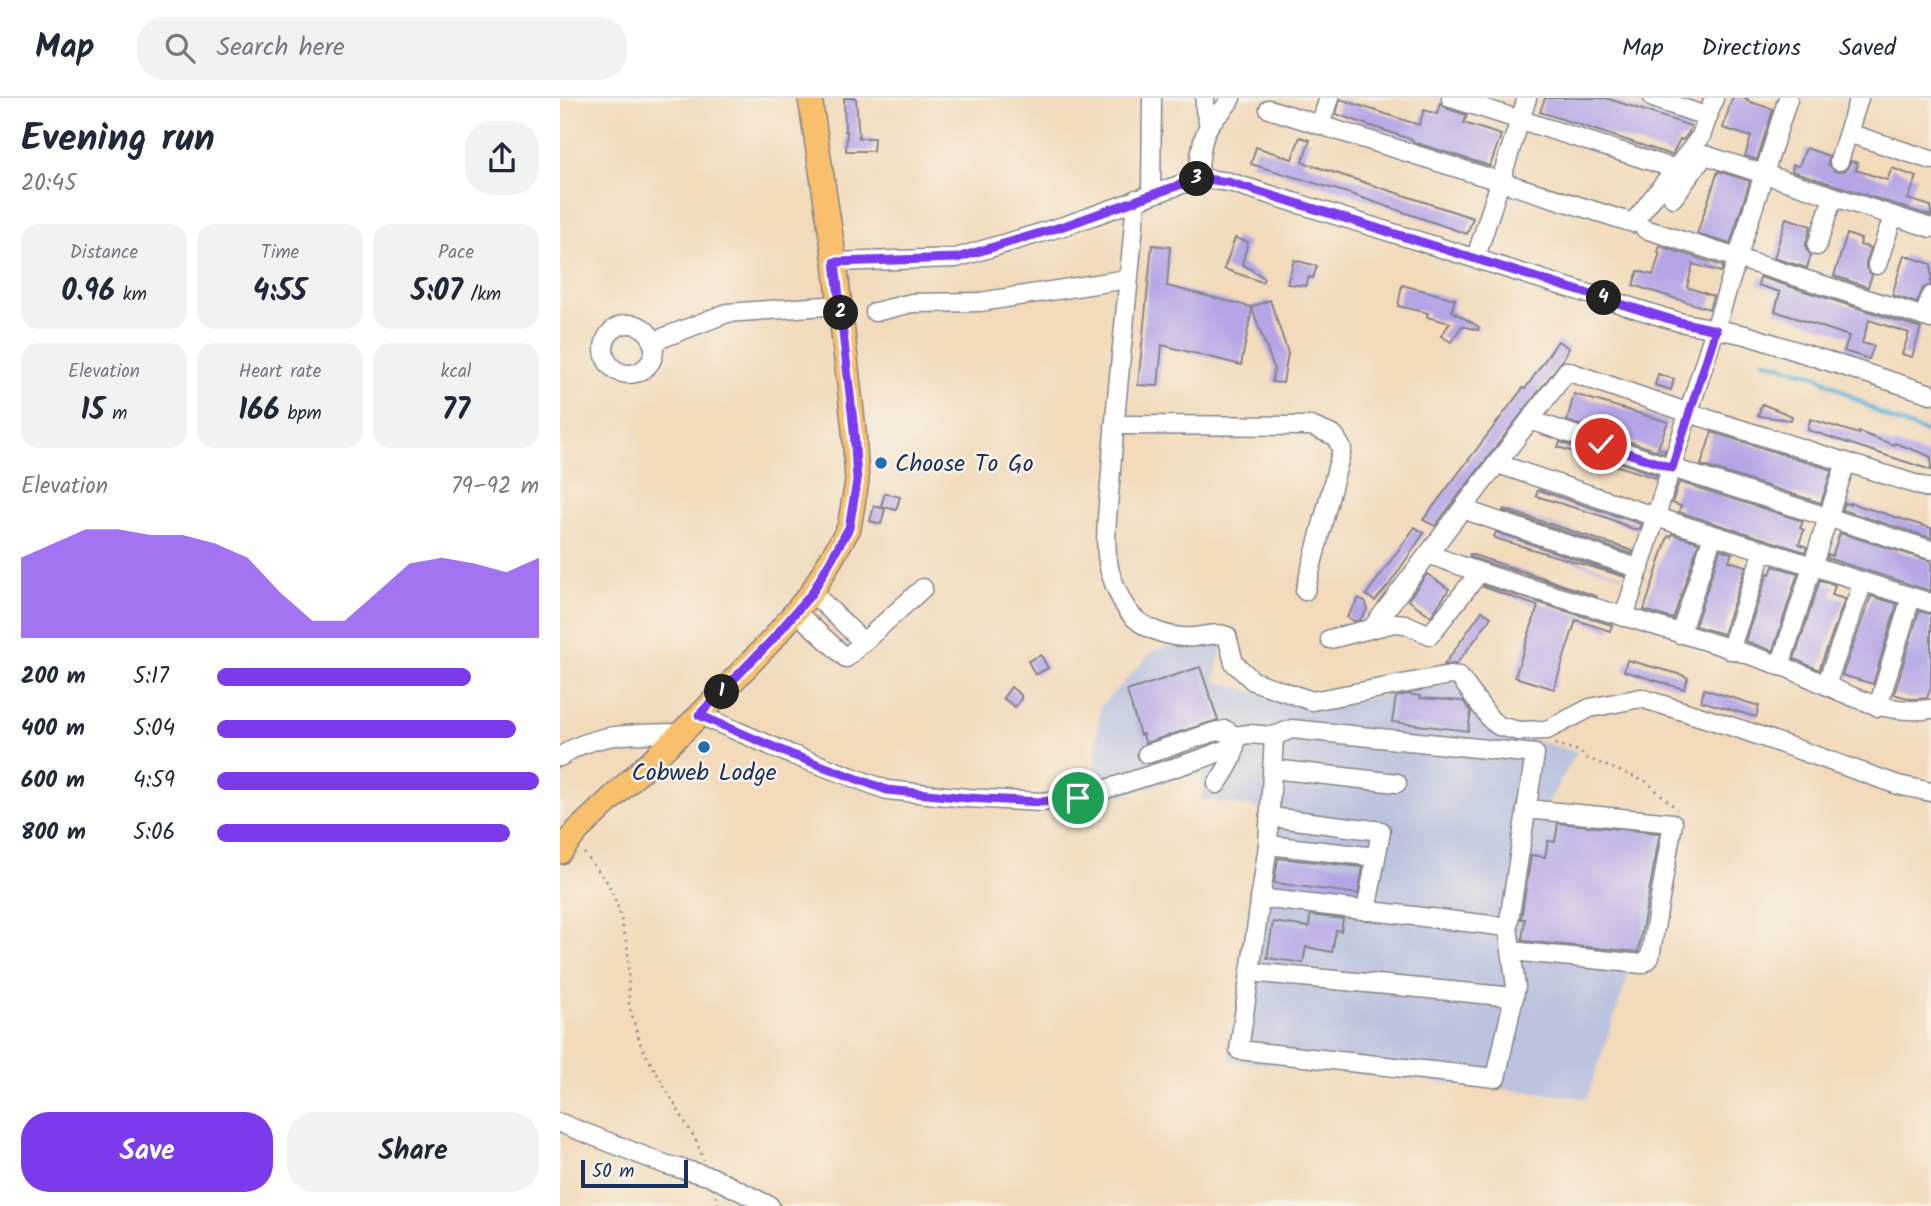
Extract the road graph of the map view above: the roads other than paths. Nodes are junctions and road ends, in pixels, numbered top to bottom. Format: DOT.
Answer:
graph roads {
  1 [pos="810,98"];
  2 [pos="1152,98"];
  3 [pos="1205,98"];
  4 [pos="1231,98"];
  5 [pos="1329,98"];
  6 [pos="1451,98"];
  7 [pos="1527,98"];
  8 [pos="1653,98"];
  9 [pos="1714,98"];
  10 [pos="1788,98"];
  11 [pos="1859,98"];
  12 [pos="1279,106"];
  13 [pos="1708,117"];
  14 [pos="1520,120"];
  15 [pos="1209,125"];
  16 [pos="1320,125"];
  17 [pos="1848,133"];
  18 [pos="1931,160"];
  19 [pos="1839,161"];
  20 [pos="1675,169"];
  21 [pos="1764,174"];
  22 [pos="1199,178"];
  23 [pos="1500,182"];
  24 [pos="1143,196"];
  25 [pos="1833,197"];
  26 [pos="1673,198"];
  27 [pos="1893,216"];
  28 [pos="1931,228"];
  29 [pos="1645,229"];
  30 [pos="1817,246"];
  31 [pos="1476,257"];
  32 [pos="1738,257"];
  33 [pos="835,262"];
  34 [pos="1877,265"];
  35 [pos="1127,279"];
  36 [pos="1931,296"];
  37 [pos="840,305"];
  38 [pos="875,312"];
  39 [pos="1927,318"];
  40 [pos="1716,330"];
  41 [pos="652,342"];
  42 [pos="1931,394"];
  43 [pos="1689,413"];
  44 [pos="1530,420"];
  45 [pos="1114,425"];
  46 [pos="1846,462"];
  47 [pos="1498,464"];
  48 [pos="1672,468"];
  49 [pos="1931,489"];
  50 [pos="1462,509"];
  51 [pos="1656,517"];
  52 [pos="1828,518"];
  53 [pos="1713,535"];
  54 [pos="1931,550"];
  55 [pos="1763,551"];
  56 [pos="1428,554"];
  57 [pos="1813,566"];
  58 [pos="1640,569"];
  59 [pos="1479,573"];
  60 [pos="1863,582"];
  61 [pos="923,588"];
  62 [pos="1305,592"];
  63 [pos="812,593"];
  64 [pos="1911,597"];
  65 [pos="1931,603"];
  66 [pos="796,612"];
  67 [pos="1625,617"];
  68 [pos="1373,628"];
  69 [pos="1680,634"];
  70 [pos="1330,639"];
  71 [pos="863,642"];
  72 [pos="1730,650"];
  73 [pos="1780,666"];
  74 [pos="1826,685"];
  75 [pos="1878,707"];
  76 [pos="1931,708"];
  77 [pos="699,715"];
  78 [pos="680,733"];
  79 [pos="1235,736"];
  80 [pos="1274,736"];
  81 [pos="1147,754"];
  82 [pos="560,757"];
  83 [pos="1273,769"];
  84 [pos="1397,783"];
  85 [pos="1217,784"];
  86 [pos="1931,792"];
  87 [pos="1526,809"];
  88 [pos="1270,817"];
  89 [pos="566,844"];
  90 [pos="1268,845"];
  91 [pos="1376,857"];
  92 [pos="1260,898"];
  93 [pos="1366,911"];
  94 [pos="1508,927"];
  95 [pos="1510,951"];
  96 [pos="1250,972"];
  97 [pos="1514,997"];
  98 [pos="560,1123"];
  99 [pos="770,1206"];
  1 -- 33 [label="main road"];
  2 -- 24 [label="street"];
  3 -- 15 [label="street"];
  4 -- 15 [label="street"];
  5 -- 16 [label="street"];
  6 -- 14 [label="street"];
  7 -- 14 [label="street"];
  8 -- 13 [label="street"];
  9 -- 13 [label="street"];
  10 -- 21 [label="street"];
  11 -- 17 [label="street"];
  12 -- 16 [label="street"];
  13 -- 20 [label="street"];
  14 -- 20 [label="street"];
  14 -- 23 [label="street"];
  15 -- 22 [label="street"];
  16 -- 23 [label="street"];
  17 -- 18 [label="street"];
  17 -- 19 [label="street"];
  20 -- 23 [label="street"];
  21 -- 25 [label="street"];
  21 -- 26 [label="street"];
  21 -- 32 [label="street"];
  22 -- 24 [label="street"];
  22 -- 31 [label="street"];
  23 -- 31 [label="street"];
  24 -- 33 [label="street"];
  24 -- 35 [label="street"];
  25 -- 27 [label="street"];
  25 -- 30 [label="street"];
  27 -- 28 [label="street"];
  27 -- 34 [label="street"];
  29 -- 32 [label="street"];
  31 -- 40 [label="street"];
  32 -- 39 [label="street"];
  32 -- 40 [label="street"];
  33 -- 37 [label="main road"];
  35 -- 38 [label="street"];
  35 -- 45 [label="street"];
  36 -- 39 [label="street"];
  37 -- 41 [label="street"];
  37 -- 63 [label="main road"];
  40 -- 42 [label="street"];
  40 -- 43 [label="street"];
  43 -- 44 [label="street"];
  43 -- 46 [label="street"];
  43 -- 48 [label="street"];
  44 -- 47 [label="street"];
  44 -- 48 [label="street"];
  45 -- 62 [label="street"];
  45 -- 86 [label="street"];
  46 -- 49 [label="street"];
  46 -- 52 [label="street"];
  47 -- 50 [label="street"];
  47 -- 51 [label="street"];
  48 -- 51 [label="street"];
  48 -- 52 [label="street"];
  50 -- 56 [label="street"];
  50 -- 58 [label="street"];
  51 -- 53 [label="street"];
  51 -- 58 [label="street"];
  52 -- 54 [label="street"];
  52 -- 57 [label="street"];
  53 -- 55 [label="street"];
  53 -- 69 [label="street"];
  55 -- 57 [label="street"];
  55 -- 72 [label="street"];
  56 -- 59 [label="street"];
  56 -- 68 [label="street"];
  57 -- 60 [label="street"];
  57 -- 73 [label="street"];
  58 -- 67 [label="street"];
  59 -- 67 [label="street"];
  59 -- 68 [label="street"];
  60 -- 64 [label="street"];
  60 -- 74 [label="street"];
  61 -- 71 [label="street"];
  63 -- 66 [label="main road"];
  63 -- 71 [label="street"];
  64 -- 65 [label="street"];
  64 -- 75 [label="street"];
  66 -- 71 [label="street"];
  66 -- 77 [label="main road"];
  67 -- 69 [label="street"];
  68 -- 70 [label="street"];
  69 -- 72 [label="street"];
  72 -- 73 [label="street"];
  73 -- 74 [label="street"];
  74 -- 75 [label="street"];
  75 -- 76 [label="street"];
  77 -- 78 [label="main road"];
  77 -- 79 [label="street"];
  78 -- 82 [label="street"];
  78 -- 89 [label="main road"];
  79 -- 80 [label="street"];
  79 -- 81 [label="street"];
  79 -- 85 [label="street"];
  80 -- 83 [label="street"];
  80 -- 87 [label="street"];
  83 -- 84 [label="street"];
  83 -- 88 [label="street"];
  87 -- 94 [label="street"];
  87 -- 95 [label="street"];
  88 -- 90 [label="street"];
  88 -- 91 [label="street"];
  90 -- 91 [label="street"];
  90 -- 92 [label="street"];
  91 -- 93 [label="street"];
  92 -- 93 [label="street"];
  92 -- 96 [label="street"];
  93 -- 94 [label="street"];
  94 -- 95 [label="street"];
  95 -- 97 [label="street"];
  96 -- 97 [label="street"];
  96 -- 97 [label="street"];
  98 -- 99 [label="street"];
}
